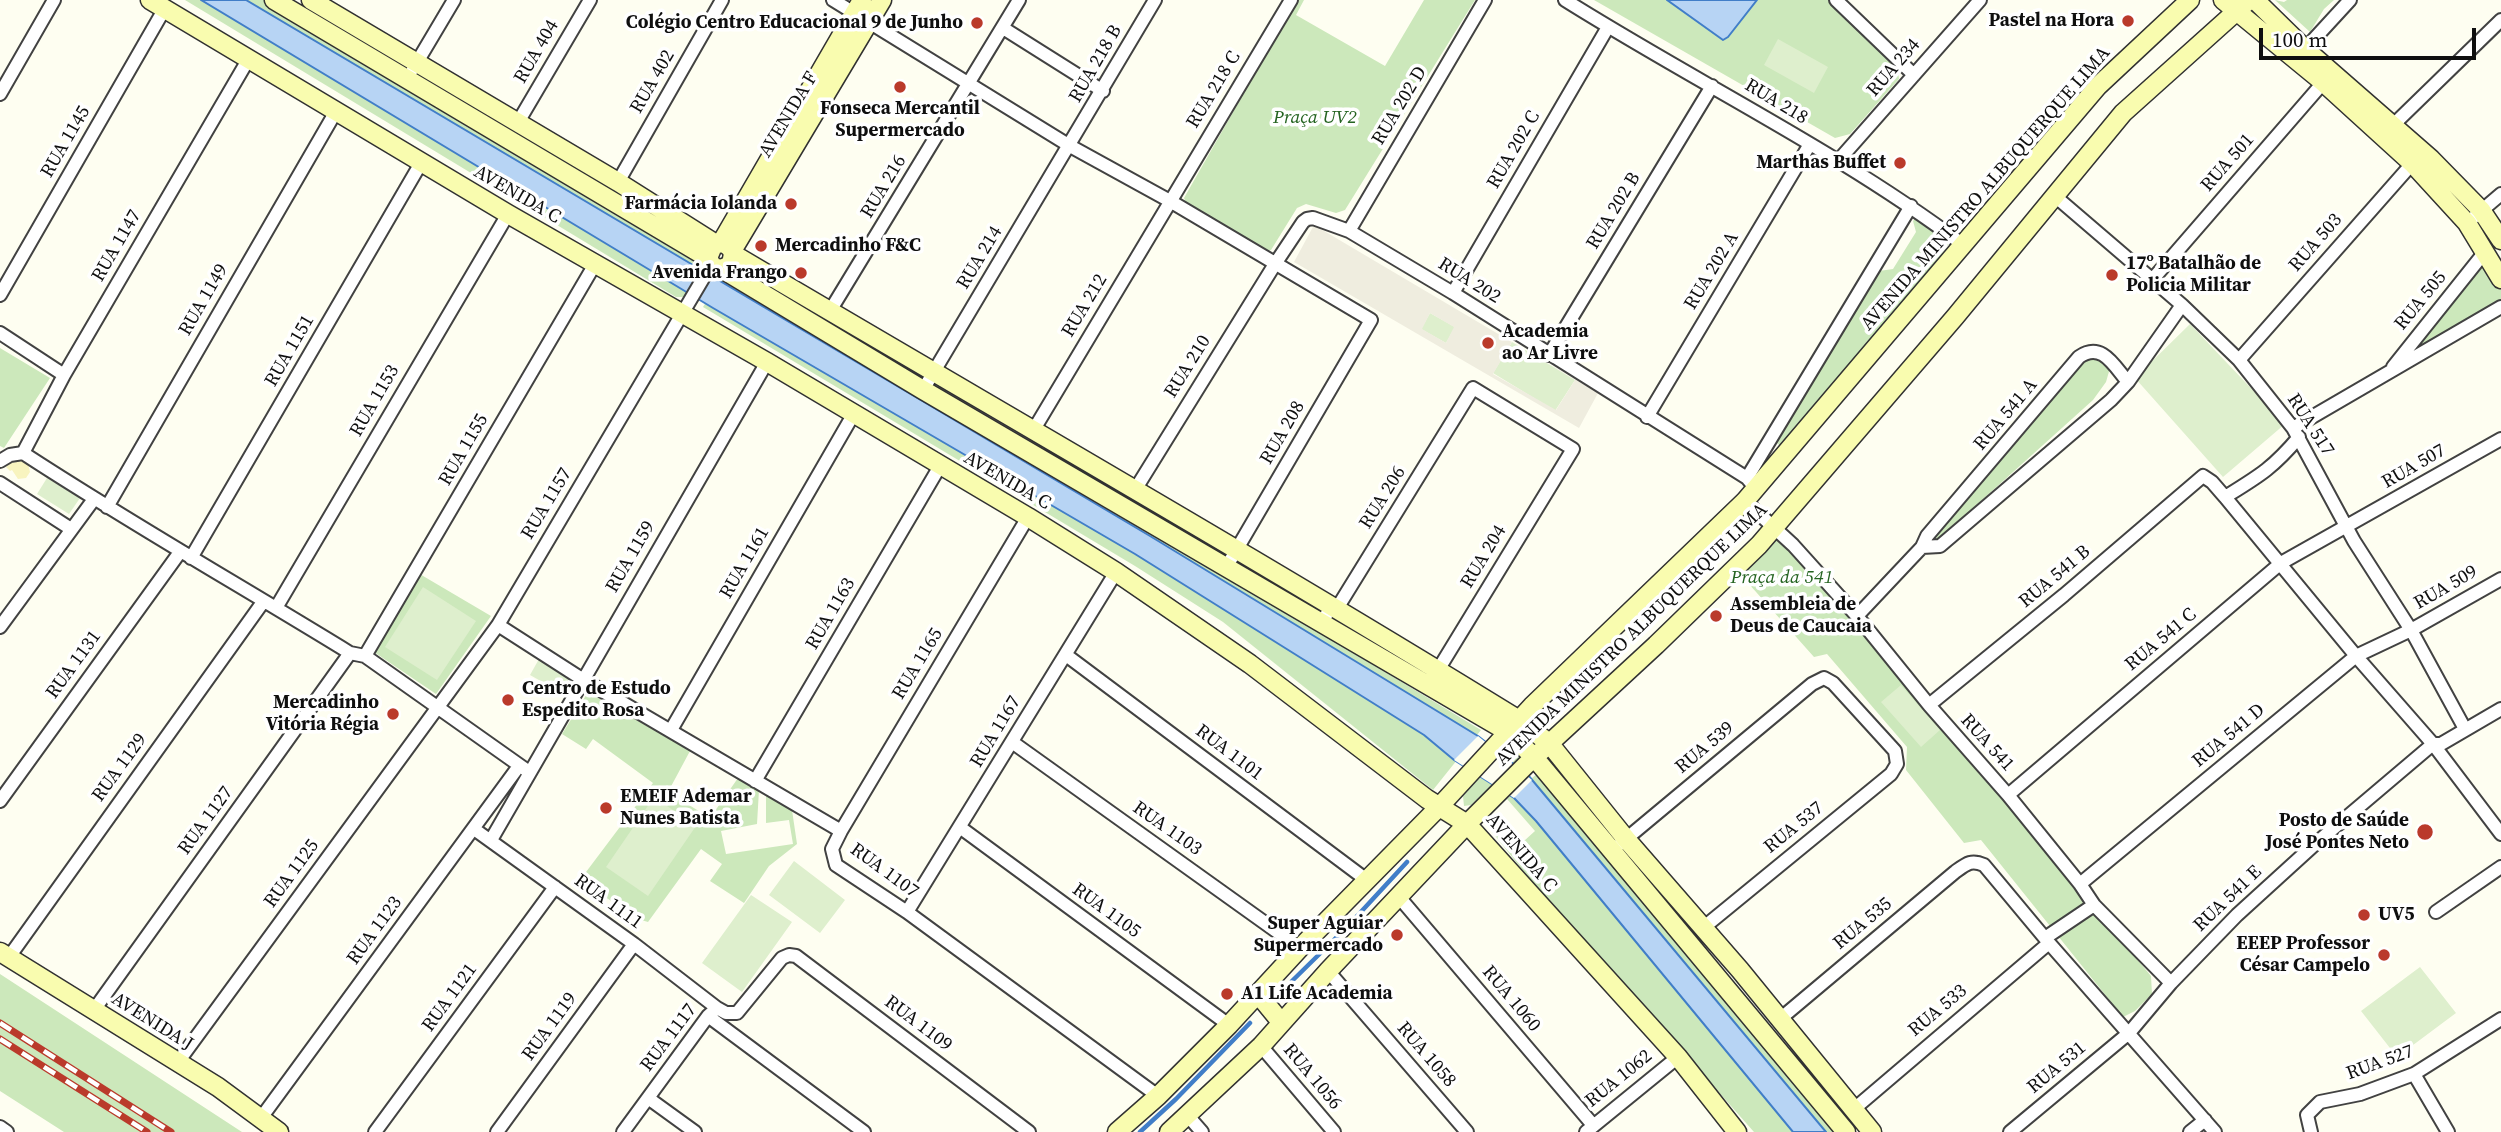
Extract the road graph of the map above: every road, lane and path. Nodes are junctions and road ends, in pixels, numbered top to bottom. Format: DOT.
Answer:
graph roads {
  1 [pos="54,0"];
  2 [pos="274,0"];
  3 [pos="311,0"];
  4 [pos="454,0"];
  5 [pos="590,0"];
  6 [pos="722,0"];
  7 [pos="833,0"];
  8 [pos="882,0"];
  9 [pos="1019,0"];
  10 [pos="1155,0"];
  11 [pos="1291,0"];
  12 [pos="1485,0"];
  13 [pos="1565,0"];
  14 [pos="1836,0"];
  15 [pos="1980,0"];
  16 [pos="2189,0"];
  17 [pos="2223,0"];
  18 [pos="2255,0"];
  19 [pos="2350,0"];
  20 [pos="157,4"];
  21 [pos="2243,6"];
  22 [pos="862,11"];
  23 [pos="2501,20"];
  24 [pos="1608,27"];
  25 [pos="1003,28"];
  26 [pos="2305,49"];
  27 [pos="248,60"];
  28 [pos="416,62"];
  29 [pos="1914,75"];
  30 [pos="2328,77"];
  31 [pos="407,79"];
  32 [pos="970,83"];
  33 [pos="1712,86"];
  34 [pos="1103,91"];
  35 [pos="0,94"];
  36 [pos="335,113"];
  37 [pos="517,124"];
  38 [pos="2388,131"];
  39 [pos="1810,144"];
  40 [pos="1070,146"];
  41 [pos="2417,158"];
  42 [pos="1838,161"];
  43 [pos="421,163"];
  44 [pos="618,182"];
  45 [pos="2501,194"];
  46 [pos="2056,197"];
  47 [pos="1170,201"];
  48 [pos="1911,206"];
  49 [pos="2481,210"];
  50 [pos="508,214"];
  51 [pos="2467,223"];
  52 [pos="1349,231"];
  53 [pos="2501,240"];
  54 [pos="1962,244"];
  55 [pos="2484,253"];
  56 [pos="719,257"];
  57 [pos="595,264"];
  58 [pos="1275,264"];
  59 [pos="2501,279"];
  60 [pos="2152,280"];
  61 [pos="1453,293"];
  62 [pos="0,295"];
  63 [pos="2182,305"];
  64 [pos="686,307"];
  65 [pos="2501,307"];
  66 [pos="830,311"];
  67 [pos="0,333"];
  68 [pos="1549,355"];
  69 [pos="2239,360"];
  70 [pos="767,362"];
  71 [pos="933,372"];
  72 [pos="2388,373"];
  73 [pos="64,375"];
  74 [pos="2127,382"];
  75 [pos="923,390"];
  76 [pos="853,415"];
  77 [pos="1647,417"];
  78 [pos="1033,431"];
  79 [pos="2296,433"];
  80 [pos="2501,439"];
  81 [pos="1573,449"];
  82 [pos="23,453"];
  83 [pos="0,461"];
  84 [pos="940,466"];
  85 [pos="0,483"];
  86 [pos="1749,489"];
  87 [pos="1135,490"];
  88 [pos="2225,497"];
  89 [pos="94,499"];
  90 [pos="107,507"];
  91 [pos="1028,517"];
  92 [pos="1774,528"];
  93 [pos="2347,528"];
  94 [pos="71,529"];
  95 [pos="1922,547"];
  96 [pos="1238,549"];
  97 [pos="186,555"];
  98 [pos="2281,563"];
  99 [pos="1227,566"];
  100 [pos="1116,572"];
  101 [pos="2501,579"];
  102 [pos="263,601"];
  103 [pos="276,608"];
  104 [pos="1336,610"];
  105 [pos="1857,616"];
  106 [pos="1323,623"];
  107 [pos="498,625"];
  108 [pos="0,627"];
  109 [pos="2411,631"];
  110 [pos="350,653"];
  111 [pos="1066,655"];
  112 [pos="365,656"];
  113 [pos="2356,656"];
  114 [pos="1433,678"];
  115 [pos="582,679"];
  116 [pos="1928,705"];
  117 [pos="438,709"];
  118 [pos="2501,709"];
  119 [pos="1514,726"];
  120 [pos="2465,729"];
  121 [pos="671,730"];
  122 [pos="1012,743"];
  123 [pos="1549,743"];
  124 [pos="2433,744"];
  125 [pos="1895,751"];
  126 [pos="1528,764"];
  127 [pos="524,769"];
  128 [pos="755,781"];
  129 [pos="2008,795"];
  130 [pos="0,801"];
  131 [pos="1439,807"];
  132 [pos="1467,824"];
  133 [pos="961,828"];
  134 [pos="474,829"];
  135 [pos="841,831"];
  136 [pos="2501,834"];
  137 [pos="1626,839"];
  138 [pos="491,840"];
  139 [pos="1612,851"];
  140 [pos="2501,867"];
  141 [pos="1368,881"];
  142 [pos="2080,884"];
  143 [pos="555,887"];
  144 [pos="1399,897"];
  145 [pos="2094,905"];
  146 [pos="907,912"];
  147 [pos="2435,912"];
  148 [pos="1703,928"];
  149 [pos="2047,940"];
  150 [pos="634,944"];
  151 [pos="1300,948"];
  152 [pos="4,954"];
  153 [pos="782,958"];
  154 [pos="1740,970"];
  155 [pos="1328,971"];
  156 [pos="2171,983"];
  157 [pos="1724,986"];
  158 [pos="1258,993"];
  159 [pos="94,1010"];
  160 [pos="713,1012"];
  161 [pos="1780,1019"];
  162 [pos="2501,1019"];
  163 [pos="1281,1022"];
  164 [pos="1229,1025"];
  165 [pos="2129,1033"];
  166 [pos="1261,1046"];
  167 [pos="1678,1056"];
  168 [pos="178,1062"];
  169 [pos="2414,1074"];
  170 [pos="1158,1096"];
  171 [pos="648,1098"];
  172 [pos="1854,1109"];
  173 [pos="1188,1116"];
  174 [pos="261,1118"];
  175 [pos="2205,1120"];
  176 [pos="0,1127"];
  177 [pos="1590,1129"];
  178 [pos="7,1132"];
  179 [pos="279,1132"];
  180 [pos="375,1132"];
  181 [pos="497,1132"];
  182 [pos="623,1132"];
  183 [pos="695,1132"];
  184 [pos="864,1132"];
  185 [pos="1030,1132"];
  186 [pos="1117,1132"];
  187 [pos="1169,1132"];
  188 [pos="1202,1132"];
  189 [pos="1334,1132"];
  190 [pos="1467,1132"];
  191 [pos="1737,1132"];
  192 [pos="1846,1132"];
  193 [pos="1872,1132"];
  194 [pos="2010,1132"];
  195 [pos="2190,1132"];
  196 [pos="2215,1132"];
  197 [pos="2311,1132"];
  198 [pos="2448,1132"];
  1 -- 35 [label="street"];
  2 -- 31 [label="street, AVENIDA C"];
  3 -- 28 [label="street, AVENIDA C"];
  4 -- 28 [label="street"];
  5 -- 37 [label="street, RUA 404"];
  6 -- 44 [label="street, RUA 402"];
  7 -- 22 [label="street"];
  8 -- 22 [label="street, AVENIDA F"];
  9 -- 25 [label="street, RUA 216"];
  10 -- 34 [label="street, RUA 218 B"];
  11 -- 47 [label="street, RUA 218 C"];
  12 -- 52 [label="street, RUA 202 D"];
  13 -- 24 [label="street, RUA 218"];
  14 -- 29 [label="street"];
  15 -- 29 [label="street, RUA 234"];
  16 -- 54 [label="street, AVENIDA MINISTRO ALBUQUERQUE LIMA"];
  17 -- 21 [label="street"];
  18 -- 26 [label="street"];
  19 -- 26 [label="street"];
  20 -- 27 [label="street, AVENIDA C"];
  20 -- 62 [label="street, RUA 1145"];
  21 -- 30 [label="street"];
  21 -- 46 [label="street, AVENIDA MINISTRO ALBUQUERQUE LIMA"];
  22 -- 32 [label="street"];
  22 -- 56 [label="street, AVENIDA F"];
  23 -- 38 [label="street"];
  24 -- 33 [label="street, RUA 218"];
  24 -- 61 [label="street, RUA 202 C"];
  25 -- 32 [label="street, RUA 216"];
  25 -- 34 [label="street"];
  26 -- 30 [label="street"];
  27 -- 36 [label="street, AVENIDA C"];
  27 -- 73 [label="street, RUA 1147"];
  28 -- 31 [label="street"];
  28 -- 37 [label="street, AVENIDA C"];
  29 -- 42 [label="street, RUA 234"];
  30 -- 38 [label="street"];
  30 -- 60 [label="street, RUA 501"];
  31 -- 56 [label="street, AVENIDA C"];
  32 -- 40 [label="street"];
  32 -- 66 [label="street, RUA 216"];
  33 -- 39 [label="street, RUA 218"];
  33 -- 68 [label="street, RUA 202 B"];
  34 -- 40 [label="street, RUA 218 B"];
  36 -- 43 [label="street, AVENIDA C"];
  36 -- 90 [label="street, RUA 1149"];
  37 -- 44 [label="street, AVENIDA C"];
  38 -- 41 [label="street"];
  39 -- 42 [label="street, RUA 218"];
  39 -- 77 [label="street, RUA 202 A"];
  40 -- 47 [label="street"];
  40 -- 71 [label="street, RUA 214"];
  41 -- 49 [label="street"];
  41 -- 51 [label="street"];
  41 -- 69 [label="street, RUA 503"];
  42 -- 48 [label="street, RUA 218"];
  43 -- 50 [label="street, AVENIDA C"];
  43 -- 97 [label="street, RUA 1151"];
  44 -- 56 [label="street, AVENIDA C"];
  45 -- 49 [label="street"];
  46 -- 60 [label="street, RUA 517"];
  46 -- 92 [label="street, AVENIDA MINISTRO ALBUQUERQUE LIMA"];
  47 -- 58 [label="street"];
  47 -- 78 [label="street, RUA 212"];
  48 -- 54 [label="street, RUA 218"];
  48 -- 86 [label="street"];
  49 -- 51 [label="street"];
  49 -- 53 [label="street"];
  50 -- 57 [label="street, AVENIDA C"];
  50 -- 103 [label="street, RUA 1153"];
  51 -- 55 [label="street"];
  52 -- 58 [label="street, RUA 202"];
  52 -- 61 [label="street, RUA 202"];
  54 -- 86 [label="street, AVENIDA MINISTRO ALBUQUERQUE LIMA"];
  55 -- 59 [label="street"];
  55 -- 72 [label="street, RUA 505"];
  56 -- 64 [label="street, RUA 1157"];
  56 -- 66 [label="street, AVENIDA C"];
  56 -- 75 [label="street, AVENIDA C"];
  57 -- 64 [label="street, AVENIDA C"];
  57 -- 112 [label="street, RUA 1155"];
  58 -- 87 [label="street, RUA 210"];
  58 -- 96 [label="street, RUA 208"];
  60 -- 63 [label="street, RUA 517"];
  61 -- 68 [label="street, RUA 202"];
  63 -- 69 [label="street, RUA 517"];
  63 -- 74 [label="street, RUA 541 A"];
  64 -- 70 [label="street, AVENIDA C"];
  64 -- 107 [label="street, RUA 1157"];
  65 -- 72 [label="street, RUA 505"];
  66 -- 71 [label="street, AVENIDA C"];
  67 -- 73 [label="street"];
  68 -- 77 [label="street, RUA 202"];
  69 -- 79 [label="street, RUA 517"];
  70 -- 76 [label="street, AVENIDA C"];
  70 -- 115 [label="street, RUA 1159"];
  71 -- 75 [label="street, RUA 214"];
  71 -- 78 [label="street, AVENIDA C"];
  72 -- 79 [label="street, RUA 505"];
  73 -- 82 [label="street, RUA 1147"];
  74 -- 95 [label="street, RUA 541 A"];
  74 -- 95 [label="street, RUA 541 A"];
  75 -- 99 [label="street, AVENIDA C"];
  76 -- 84 [label="street, AVENIDA C"];
  76 -- 121 [label="street, RUA 1161"];
  77 -- 86 [label="street, RUA 202"];
  78 -- 87 [label="street, AVENIDA C"];
  79 -- 88 [label="street, RUA 505"];
  79 -- 93 [label="street, RUA 517"];
  80 -- 93 [label="street, RUA 507"];
  81 -- 104 [label="street, RUA 206"];
  81 -- 114 [label="street, RUA 204"];
  82 -- 83 [label="street"];
  82 -- 89 [label="street"];
  84 -- 91 [label="street, AVENIDA C"];
  84 -- 128 [label="street, RUA 1163"];
  85 -- 94 [label="street"];
  86 -- 92 [label="street, RUA 202"];
  86 -- 119 [label="street, AVENIDA MINISTRO ALBUQUERQUE LIMA"];
  87 -- 96 [label="street, AVENIDA C"];
  88 -- 98 [label="street"];
  88 -- 116 [label="street, RUA 541 B"];
  89 -- 90 [label="street"];
  89 -- 94 [label="street"];
  90 -- 97 [label="street"];
  91 -- 100 [label="street, AVENIDA C"];
  91 -- 135 [label="street, RUA 1165"];
  92 -- 105 [label="street, RUA 541"];
  92 -- 123 [label="street, AVENIDA MINISTRO ALBUQUERQUE LIMA"];
  93 -- 98 [label="street, RUA 541 C"];
  93 -- 109 [label="street, RUA 517"];
  94 -- 108 [label="street"];
  95 -- 105 [label="street, RUA 541 A"];
  96 -- 99 [label="street, RUA 208"];
  96 -- 104 [label="street, AVENIDA C"];
  97 -- 102 [label="street"];
  97 -- 130 [label="street, RUA 1131"];
  98 -- 113 [label="street"];
  98 -- 129 [label="street, RUA 541 C"];
  99 -- 106 [label="street, AVENIDA C"];
  100 -- 111 [label="street, RUA 1167"];
  100 -- 131 [label="street, AVENIDA C"];
  101 -- 109 [label="street, RUA 509"];
  102 -- 103 [label="street"];
  102 -- 152 [label="street, RUA 1129"];
  103 -- 110 [label="street"];
  104 -- 106 [label="street, RUA 206"];
  104 -- 114 [label="street, AVENIDA C"];
  105 -- 116 [label="street, RUA 541"];
  106 -- 114 [label="street, AVENIDA C"];
  107 -- 115 [label="street, RUA 1107"];
  107 -- 117 [label="street, RUA 1157"];
  109 -- 113 [label="street, RUA 541 D"];
  109 -- 120 [label="street, RUA 517"];
  110 -- 112 [label="street"];
  110 -- 159 [label="street, RUA 1127"];
  111 -- 122 [label="street, RUA 1167"];
  111 -- 141 [label="street, RUA 1101"];
  112 -- 117 [label="street"];
  113 -- 124 [label="street"];
  113 -- 142 [label="street, RUA 541 D"];
  114 -- 119 [label="street, AVENIDA C"];
  115 -- 121 [label="street, RUA 1107"];
  115 -- 127 [label="street, RUA 1159"];
  116 -- 129 [label="street, RUA 541"];
  117 -- 127 [label="street"];
  117 -- 168 [label="street, RUA 1125"];
  118 -- 120 [label="street, RUA 541 E"];
  119 -- 123 [label="street, AVENIDA C"];
  119 -- 126 [label="street, AVENIDA C"];
  119 -- 131 [label="street, AVENIDA MINISTRO ALBUQUERQUE LIMA"];
  120 -- 124 [label="street, RUA 541 E"];
  121 -- 128 [label="street, RUA 1107"];
  122 -- 133 [label="street, RUA 1167"];
  122 -- 151 [label="street, RUA 1103"];
  123 -- 126 [label="street, AVENIDA MINISTRO ALBUQUERQUE LIMA"];
  123 -- 137 [label="street, AVENIDA C"];
  124 -- 136 [label="street"];
  124 -- 156 [label="street, RUA 541 E"];
  125 -- 137 [label="street, RUA 539"];
  125 -- 148 [label="street, RUA 537"];
  126 -- 132 [label="street, AVENIDA MINISTRO ALBUQUERQUE LIMA"];
  126 -- 139 [label="street, AVENIDA C"];
  127 -- 134 [label="street, RUA 1123"];
  127 -- 138 [label="street, RUA 1159"];
  128 -- 135 [label="street, RUA 1107"];
  129 -- 142 [label="street, RUA 541"];
  131 -- 132 [label="street, AVENIDA C"];
  131 -- 141 [label="street, AVENIDA MINISTRO ALBUQUERQUE LIMA"];
  132 -- 144 [label="street, AVENIDA MINISTRO ALBUQUERQUE LIMA"];
  132 -- 167 [label="street, AVENIDA C"];
  133 -- 146 [label="street, RUA 1167"];
  133 -- 164 [label="street, RUA 1105"];
  134 -- 138 [label="street, RUA 1111"];
  134 -- 174 [label="street, RUA 1123"];
  135 -- 146 [label="street, RUA 1107"];
  137 -- 139 [label="street, RUA 539"];
  137 -- 148 [label="street, AVENIDA C"];
  138 -- 143 [label="street, RUA 1111"];
  139 -- 157 [label="street, AVENIDA C"];
  140 -- 147 [label="street"];
  141 -- 151 [label="street, AVENIDA MINISTRO ALBUQUERQUE LIMA"];
  142 -- 145 [label="street, RUA 541"];
  143 -- 150 [label="street, RUA 1111"];
  143 -- 180 [label="street, RUA 1121"];
  144 -- 155 [label="street, AVENIDA MINISTRO ALBUQUERQUE LIMA"];
  144 -- 177 [label="street, RUA 1060"];
  145 -- 149 [label="street, RUA 533"];
  145 -- 156 [label="street, RUA 541"];
  146 -- 170 [label="street, RUA 1107"];
  148 -- 154 [label="street, AVENIDA C"];
  149 -- 161 [label="street, RUA 535"];
  149 -- 165 [label="street"];
  149 -- 172 [label="street, RUA 533"];
  150 -- 160 [label="street, RUA 1111"];
  150 -- 181 [label="street, RUA 1119"];
  151 -- 158 [label="street, AVENIDA MINISTRO ALBUQUERQUE LIMA"];
  152 -- 159 [label="street, AVENIDA J"];
  153 -- 160 [label="street, RUA 1117"];
  153 -- 185 [label="street, RUA 1109"];
  154 -- 157 [label="street"];
  154 -- 161 [label="street, AVENIDA C"];
  155 -- 163 [label="street, AVENIDA MINISTRO ALBUQUERQUE LIMA"];
  155 -- 190 [label="street, RUA 1058"];
  156 -- 165 [label="street, RUA 541 E"];
  157 -- 192 [label="street, AVENIDA C"];
  158 -- 163 [label="street"];
  158 -- 164 [label="street, AVENIDA MINISTRO ALBUQUERQUE LIMA"];
  159 -- 168 [label="street, AVENIDA J"];
  160 -- 171 [label="street, RUA 1117"];
  160 -- 184 [label="street, RUA 1111"];
  161 -- 172 [label="street, AVENIDA C"];
  162 -- 169 [label="street, RUA 527"];
  163 -- 166 [label="street, AVENIDA MINISTRO ALBUQUERQUE LIMA"];
  164 -- 170 [label="street, AVENIDA MINISTRO ALBUQUERQUE LIMA"];
  165 -- 175 [label="street"];
  165 -- 194 [label="street, RUA 531"];
  166 -- 173 [label="street, AVENIDA MINISTRO ALBUQUERQUE LIMA"];
  166 -- 189 [label="street, RUA 1056"];
  167 -- 177 [label="street, RUA 1062"];
  167 -- 191 [label="street, AVENIDA C"];
  168 -- 174 [label="street, AVENIDA J"];
  169 -- 197 [label="street, RUA 527"];
  169 -- 198 [label="street"];
  170 -- 186 [label="street, AVENIDA MINISTRO ALBUQUERQUE LIMA"];
  171 -- 182 [label="street, RUA 1117"];
  171 -- 183 [label="street"];
  172 -- 193 [label="street, AVENIDA C"];
  173 -- 187 [label="street, AVENIDA MINISTRO ALBUQUERQUE LIMA"];
  173 -- 188 [label="street"];
  174 -- 179 [label="street, AVENIDA J"];
  175 -- 195 [label="street"];
  175 -- 196 [label="street"];
  176 -- 178 [label="street"];
}
